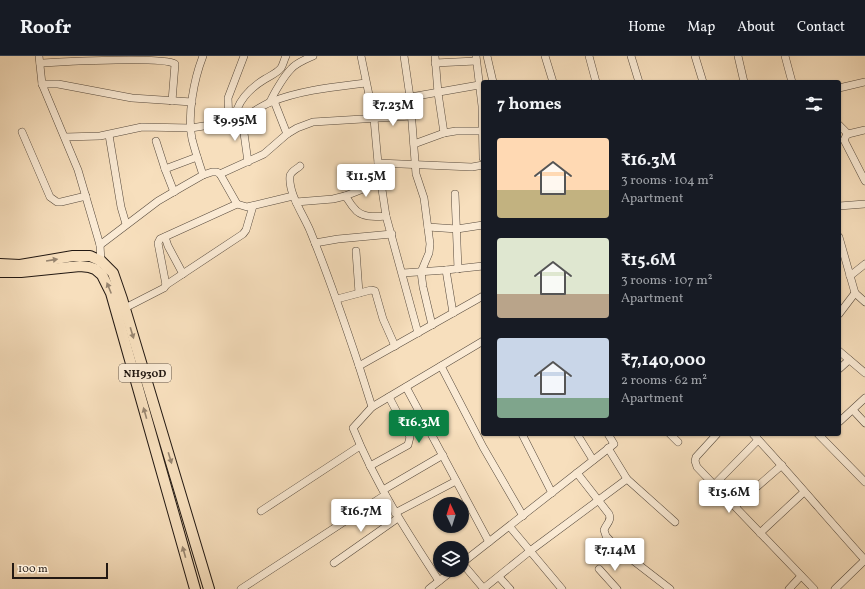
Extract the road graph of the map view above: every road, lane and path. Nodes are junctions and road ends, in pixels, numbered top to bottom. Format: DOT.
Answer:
graph roads {
  1 [pos="175,56"];
  2 [pos="203,56"];
  3 [pos="244,56"];
  4 [pos="286,56"];
  5 [pos="314,56"];
  6 [pos="361,56"];
  7 [pos="404,56"];
  8 [pos="487,56"];
  9 [pos="545,56"];
  10 [pos="589,56"];
  11 [pos="631,56"];
  12 [pos="695,56"];
  13 [pos="738,56"];
  14 [pos="785,56"];
  15 [pos="435,59"];
  16 [pos="476,59"];
  17 [pos="40,60"];
  18 [pos="175,64"];
  19 [pos="493,80"];
  20 [pos="552,80"];
  21 [pos="595,80"];
  22 [pos="638,80"];
  23 [pos="702,80"];
  24 [pos="744,80"];
  25 [pos="791,80"];
  26 [pos="366,82"];
  27 [pos="865,82"];
  28 [pos="42,84"];
  29 [pos="479,85"];
  30 [pos="841,88"];
  31 [pos="438,92"];
  32 [pos="410,97"];
  33 [pos="172,101"];
  34 [pos="192,102"];
  35 [pos="272,102"];
  36 [pos="371,104"];
  37 [pos="481,108"];
  38 [pos="412,116"];
  39 [pos="374,119"];
  40 [pos="235,121"];
  41 [pos="191,128"];
  42 [pos="841,128"];
  43 [pos="865,130"];
  44 [pos="481,131"];
  45 [pos="22,132"];
  46 [pos="444,133"];
  47 [pos="287,134"];
  48 [pos="848,134"];
  49 [pos="109,135"];
  50 [pos="65,137"];
  51 [pos="156,141"];
  52 [pos="414,144"];
  53 [pos="197,157"];
  54 [pos="248,162"];
  55 [pos="378,163"];
  56 [pos="416,164"];
  57 [pos="481,165"];
  58 [pos="300,166"];
  59 [pos="165,169"];
  60 [pos="220,174"];
  61 [pos="203,175"];
  62 [pos="865,181"];
  63 [pos="381,182"];
  64 [pos="174,192"];
  65 [pos="455,194"];
  66 [pos="86,196"];
  67 [pos="345,196"];
  68 [pos="295,199"];
  69 [pos="236,204"];
  70 [pos="865,204"];
  71 [pos="253,206"];
  72 [pos="841,206"];
  73 [pos="386,216"];
  74 [pos="126,224"];
  75 [pos="481,226"];
  76 [pos="428,227"];
  77 [pos="457,229"];
  78 [pos="392,234"];
  79 [pos="165,237"];
  80 [pos="315,243"];
  81 [pos="841,244"];
  82 [pos="100,245"];
  83 [pos="356,251"];
  84 [pos="0,264"];
  85 [pos="865,264"];
  86 [pos="98,265"];
  87 [pos="481,266"];
  88 [pos="458,269"];
  89 [pos="446,270"];
  90 [pos="0,272"];
  91 [pos="421,272"];
  92 [pos="403,273"];
  93 [pos="183,274"];
  94 [pos="850,276"];
  95 [pos="166,285"];
  96 [pos="359,293"];
  97 [pos="855,293"];
  98 [pos="481,297"];
  99 [pos="337,299"];
  100 [pos="865,302"];
  101 [pos="125,308"];
  102 [pos="841,309"];
  103 [pos="453,313"];
  104 [pos="432,325"];
  105 [pos="418,333"];
  106 [pos="481,342"];
  107 [pos="395,346"];
  108 [pos="841,353"];
  109 [pos="849,360"];
  110 [pos="359,366"];
  111 [pos="441,366"];
  112 [pos="841,367"];
  113 [pos="865,373"];
  114 [pos="406,387"];
  115 [pos="389,397"];
  116 [pos="865,398"];
  117 [pos="372,407"];
  118 [pos="852,410"];
  119 [pos="841,420"];
  120 [pos="865,423"];
  121 [pos="523,436"];
  122 [pos="578,436"];
  123 [pos="609,436"];
  124 [pos="672,436"];
  125 [pos="715,436"];
  126 [pos="755,436"];
  127 [pos="823,436"];
  128 [pos="758,440"];
  129 [pos="678,442"];
  130 [pos="360,446"];
  131 [pos="608,448"];
  132 [pos="443,455"];
  133 [pos="593,460"];
  134 [pos="782,465"];
  135 [pos="370,466"];
  136 [pos="577,473"];
  137 [pos="627,478"];
  138 [pos="456,481"];
  139 [pos="865,482"];
  140 [pos="714,485"];
  141 [pos="384,492"];
  142 [pos="804,492"];
  143 [pos="552,493"];
  144 [pos="598,500"];
  145 [pos="735,506"];
  146 [pos="261,511"];
  147 [pos="397,516"];
  148 [pos="523,516"];
  149 [pos="675,522"];
  150 [pos="510,527"];
  151 [pos="760,533"];
  152 [pos="490,542"];
  153 [pos="530,551"];
  154 [pos="469,558"];
  155 [pos="865,560"];
  156 [pos="334,563"];
  157 [pos="598,569"];
  158 [pos="469,571"];
  159 [pos="801,576"];
  160 [pos="444,577"];
  161 [pos="499,577"];
  162 [pos="439,581"];
  163 [pos="195,589"];
  164 [pos="209,589"];
  165 [pos="241,589"];
  166 [pos="430,589"];
  167 [pos="484,589"];
  168 [pos="510,589"];
  169 [pos="562,589"];
  170 [pos="617,589"];
  171 [pos="670,589"];
  172 [pos="789,589"];
  173 [pos="814,589"];
  174 [pos="835,589"];
  1 -- 18 [label="street"];
  2 -- 34 [label="street"];
  3 -- 40 [label="street"];
  4 -- 40 [label="street"];
  5 -- 35 [label="street"];
  6 -- 26 [label="street"];
  7 -- 32 [label="street"];
  8 -- 19 [label="street"];
  9 -- 20 [label="street"];
  10 -- 21 [label="street"];
  11 -- 22 [label="street"];
  12 -- 23 [label="street"];
  13 -- 24 [label="street"];
  14 -- 25 [label="street"];
  15 -- 16 [label="street"];
  15 -- 31 [label="street"];
  16 -- 29 [label="street"];
  17 -- 18 [label="street"];
  17 -- 28 [label="street"];
  18 -- 33 [label="street"];
  26 -- 35 [label="street"];
  26 -- 36 [label="street"];
  27 -- 30 [label="street"];
  28 -- 33 [label="street"];
  28 -- 50 [label="street"];
  29 -- 31 [label="street"];
  29 -- 37 [label="street"];
  31 -- 32 [label="street"];
  31 -- 46 [label="street"];
  32 -- 36 [label="street"];
  32 -- 38 [label="street"];
  33 -- 34 [label="street"];
  34 -- 41 [label="street"];
  35 -- 40 [label="street"];
  35 -- 47 [label="street"];
  36 -- 39 [label="street"];
  38 -- 39 [label="street"];
  38 -- 52 [label="street"];
  39 -- 47 [label="street"];
  39 -- 55 [label="street"];
  40 -- 41 [label="street"];
  40 -- 54 [label="street"];
  41 -- 49 [label="street"];
  41 -- 53 [label="street"];
  42 -- 48 [label="street"];
  43 -- 48 [label="street"];
  44 -- 46 [label="street"];
  45 -- 66 [label="street"];
  46 -- 52 [label="street"];
  47 -- 54 [label="street"];
  48 -- 62 [label="street"];
  49 -- 50 [label="street"];
  49 -- 74 [label="street"];
  50 -- 66 [label="street"];
  51 -- 59 [label="street"];
  52 -- 56 [label="street"];
  53 -- 59 [label="street"];
  53 -- 61 [label="street"];
  54 -- 60 [label="street"];
  55 -- 56 [label="street"];
  55 -- 63 [label="street"];
  56 -- 57 [label="street"];
  56 -- 76 [label="street"];
  58 -- 68 [label="street"];
  59 -- 64 [label="street"];
  60 -- 61 [label="street"];
  60 -- 69 [label="street"];
  61 -- 64 [label="street"];
  63 -- 67 [label="street"];
  63 -- 73 [label="street"];
  64 -- 74 [label="street"];
  65 -- 77 [label="street"];
  66 -- 82 [label="street"];
  67 -- 68 [label="street"];
  67 -- 73 [label="street"];
  68 -- 71 [label="street"];
  68 -- 80 [label="street"];
  69 -- 71 [label="street"];
  69 -- 79 [label="street"];
  70 -- 72 [label="street"];
  71 -- 93 [label="street"];
  73 -- 78 [label="street"];
  74 -- 82 [label="street"];
  75 -- 77 [label="street"];
  76 -- 77 [label="street"];
  76 -- 91 [label="street"];
  77 -- 88 [label="street"];
  78 -- 80 [label="street"];
  78 -- 92 [label="street"];
  79 -- 93 [label="street"];
  79 -- 95 [label="street"];
  80 -- 99 [label="street"];
  81 -- 94 [label="street"];
  82 -- 86 [label="street"];
  83 -- 96 [label="street"];
  84 -- 86 [label="highway, one-way"];
  85 -- 94 [label="street"];
  86 -- 90 [label="highway"];
  86 -- 101 [label="highway, NH930D"];
  163 -- 86 [label="highway, NH930D, one-way"];
  87 -- 88 [label="street"];
  88 -- 89 [label="street"];
  89 -- 91 [label="street"];
  89 -- 103 [label="street"];
  91 -- 92 [label="street"];
  91 -- 104 [label="street"];
  92 -- 105 [label="street"];
  93 -- 95 [label="street"];
  94 -- 97 [label="street"];
  95 -- 101 [label="street"];
  96 -- 99 [label="street"];
  96 -- 107 [label="street"];
  97 -- 100 [label="street"];
  97 -- 102 [label="street"];
  98 -- 103 [label="street"];
  99 -- 110 [label="street"];
  101 -- 164 [label="highway, NH930D, one-way"];
  103 -- 104 [label="street"];
  104 -- 105 [label="street"];
  105 -- 107 [label="street"];
  106 -- 111 [label="street"];
  107 -- 110 [label="street"];
  108 -- 109 [label="street"];
  109 -- 112 [label="street"];
  109 -- 113 [label="street"];
  110 -- 117 [label="street"];
  111 -- 114 [label="street"];
  111 -- 148 [label="street"];
  114 -- 115 [label="street"];
  114 -- 132 [label="street"];
  115 -- 117 [label="street"];
  115 -- 135 [label="street"];
  116 -- 118 [label="street"];
  117 -- 130 [label="street"];
  118 -- 119 [label="street"];
  118 -- 120 [label="street"];
  121 -- 143 [label="street"];
  122 -- 133 [label="street"];
  123 -- 131 [label="street"];
  124 -- 129 [label="street"];
  125 -- 140 [label="street"];
  126 -- 128 [label="street"];
  127 -- 139 [label="street"];
  128 -- 134 [label="street"];
  128 -- 140 [label="street"];
  130 -- 135 [label="street"];
  130 -- 146 [label="street"];
  131 -- 133 [label="street"];
  131 -- 137 [label="street"];
  132 -- 138 [label="street"];
  132 -- 141 [label="street"];
  133 -- 136 [label="street"];
  134 -- 142 [label="street"];
  134 -- 145 [label="street"];
  135 -- 141 [label="street"];
  136 -- 143 [label="street"];
  136 -- 144 [label="street"];
  137 -- 144 [label="street"];
  137 -- 149 [label="street"];
  138 -- 147 [label="street"];
  138 -- 152 [label="street"];
  140 -- 145 [label="street"];
  141 -- 147 [label="street"];
  141 -- 165 [label="street"];
  142 -- 151 [label="street"];
  142 -- 155 [label="street"];
  143 -- 148 [label="street"];
  144 -- 153 [label="street"];
  144 -- 171 [label="street"];
  145 -- 151 [label="street"];
  147 -- 156 [label="street"];
  147 -- 162 [label="street"];
  148 -- 150 [label="street"];
  150 -- 152 [label="street"];
  150 -- 153 [label="street"];
  151 -- 159 [label="street"];
  152 -- 154 [label="street"];
  153 -- 161 [label="street"];
  153 -- 169 [label="street"];
  155 -- 174 [label="street"];
  157 -- 170 [label="street"];
  158 -- 167 [label="street"];
  159 -- 172 [label="street"];
  159 -- 173 [label="street"];
  160 -- 162 [label="street"];
  161 -- 167 [label="street"];
  161 -- 168 [label="street"];
  162 -- 166 [label="street"];
}
